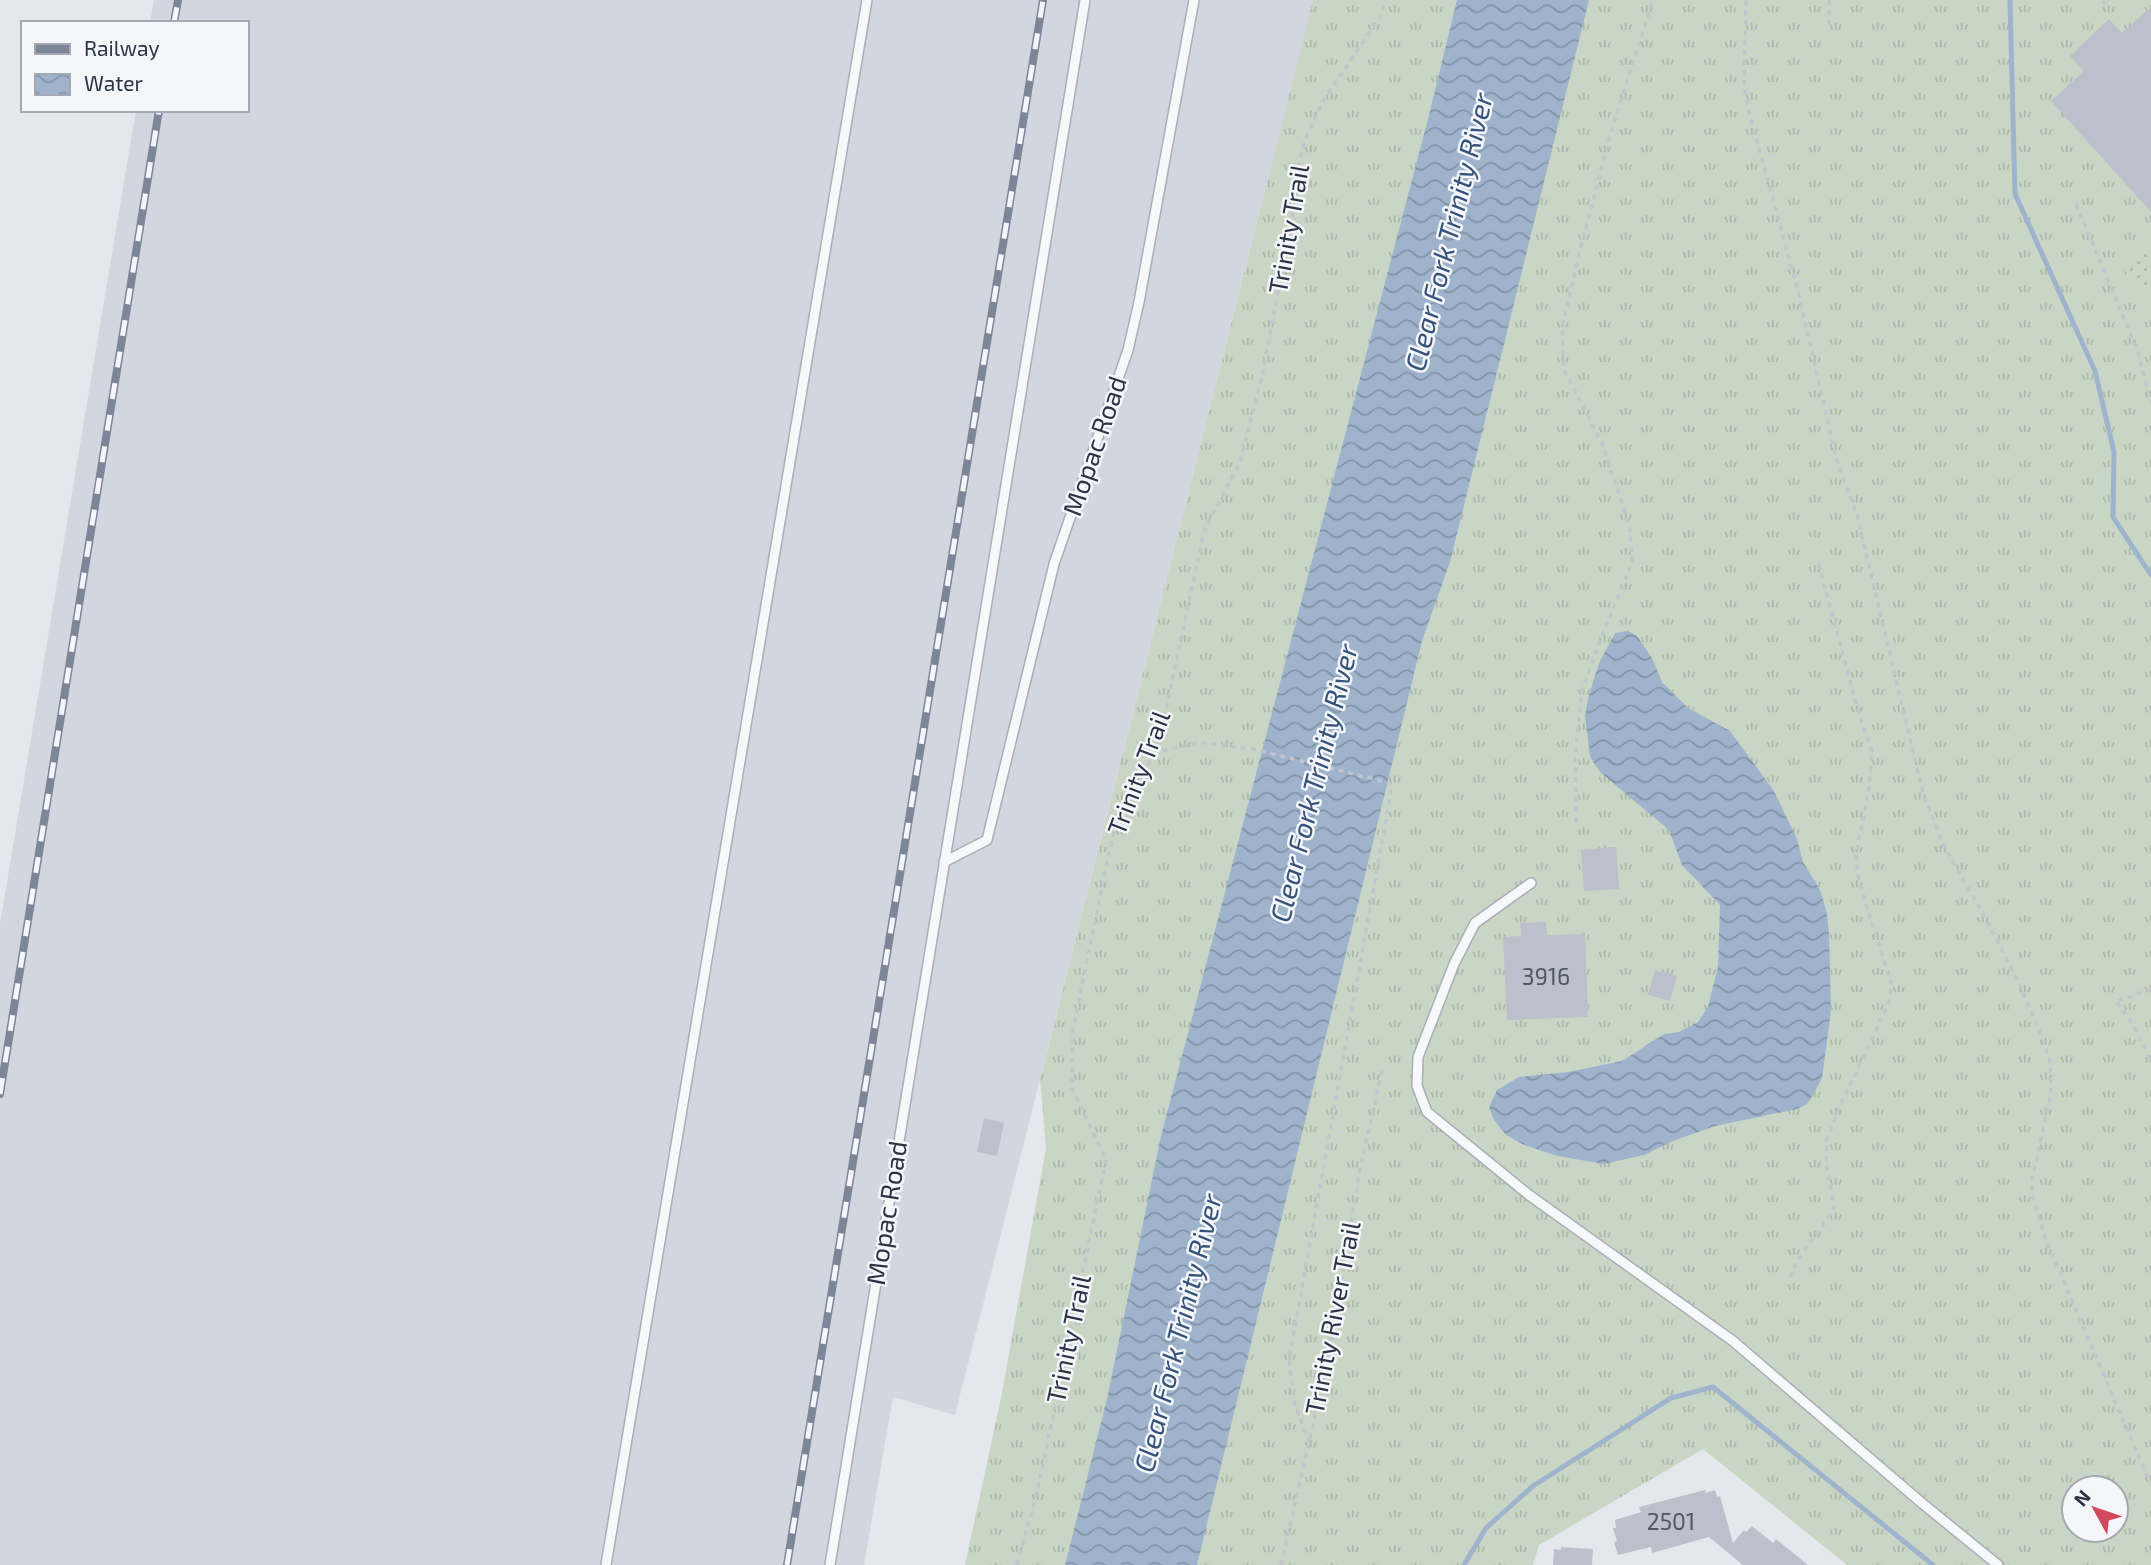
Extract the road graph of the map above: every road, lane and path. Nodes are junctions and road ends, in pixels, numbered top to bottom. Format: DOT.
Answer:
graph roads {
  1 [pos="867,0"];
  2 [pos="1085,0"];
  3 [pos="1194,0"];
  4 [pos="1385,0"];
  5 [pos="1653,0"];
  6 [pos="1746,0"];
  7 [pos="1829,0"];
  8 [pos="2103,0"];
  9 [pos="2105,6"];
  10 [pos="1829,28"];
  11 [pos="2076,204"];
  12 [pos="2151,403"];
  13 [pos="1818,561"];
  14 [pos="1152,755"];
  15 [pos="1576,822"];
  16 [pos="944,862"];
  17 [pos="1531,883"];
  18 [pos="2151,989"];
  19 [pos="2151,1063"];
  20 [pos="1382,1071"];
  21 [pos="1790,1277"];
  22 [pos="1309,1442"];
  23 [pos="2151,1485"];
  24 [pos="606,1565"];
  25 [pos="830,1565"];
  26 [pos="1017,1565"];
  27 [pos="1280,1565"];
  28 [pos="1998,1565"];
  1 -- 24 [label="lane"];
  2 -- 16 [label="lane, Mopac Road"];
  3 -- 16 [label="lane, Mopac Road"];
  4 -- 14 [label="path, Trinity Trail"];
  5 -- 15 [label="path"];
  6 -- 23 [label="path"];
  7 -- 10 [label="path"];
  8 -- 9 [label="path"];
  11 -- 12 [label="path"];
  13 -- 21 [label="path"];
  14 -- 22 [label="path"];
  14 -- 26 [label="path, Trinity Trail"];
  16 -- 25 [label="lane, Mopac Road"];
  17 -- 28 [label="lane"];
  18 -- 19 [label="path"];
  20 -- 22 [label="path, Trinity River Trail"];
  22 -- 27 [label="path, Trinity River Trail"];
}
